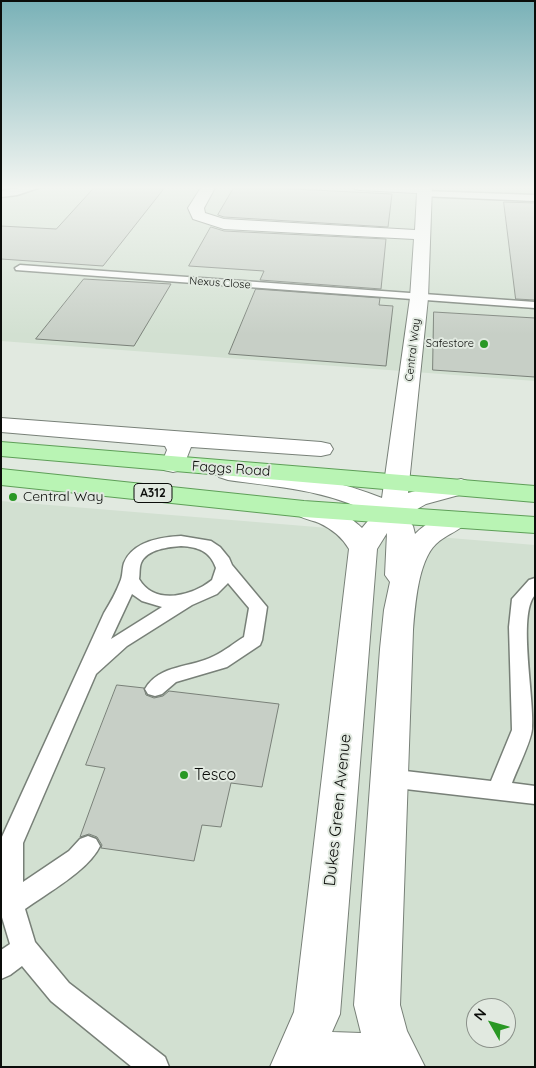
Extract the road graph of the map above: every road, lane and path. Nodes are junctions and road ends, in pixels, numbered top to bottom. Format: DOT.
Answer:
graph roads {
  1 [pos="422,235"];
  2 [pos="20,268"];
  3 [pos="419,298"];
  4 [pos="535,305"];
  5 [pos="1,425"];
  6 [pos="172,439"];
  7 [pos="1,449"];
  8 [pos="321,449"];
  9 [pos="173,465"];
  10 [pos="200,467"];
  11 [pos="1,477"];
  12 [pos="407,490"];
  13 [pos="535,494"];
  14 [pos="459,503"];
  15 [pos="304,509"];
  16 [pos="535,513"];
  17 [pos="392,514"];
  18 [pos="535,525"];
  19 [pos="363,549"];
  20 [pos="224,567"];
  21 [pos="130,579"];
  22 [pos="535,584"];
  23 [pos="191,600"];
  24 [pos="400,602"];
  25 [pos="85,674"];
  26 [pos="155,689"];
  27 [pos="388,778"];
  28 [pos="498,791"];
  29 [pos="535,795"];
  30 [pos="88,846"];
  31 [pos="11,905"];
  32 [pos="24,949"];
  33 [pos="1,966"];
  34 [pos="155,1067"];
  35 [pos="294,1067"];
  36 [pos="299,1067"];
  37 [pos="388,1067"];
  38 [pos="401,1067"];
  1 -- 3 [label="street, Central Way"];
  2 -- 3 [label="lane, Nexus Close"];
  3 -- 4 [label="lane, Nexus Close"];
  3 -- 12 [label="street, Central Way"];
  5 -- 6 [label="street"];
  6 -- 8 [label="street"];
  6 -- 9 [label="street"];
  7 -- 9 [label="main road, Faggs Road / A312"];
  9 -- 10 [label="main road, Faggs Road / A312"];
  10 -- 12 [label="main road, Faggs Road / A312"];
  10 -- 17 [label="street"];
  11 -- 15 [label="main road, Faggs Road / A312"];
  12 -- 14 [label="street, Faggs Road"];
  12 -- 16 [label="main road"];
  12 -- 17 [label="street, Faggs Road"];
  13 -- 14 [label="main road, Faggs Road / A312"];
  14 -- 17 [label="main road, Faggs Road / A312"];
  14 -- 18 [label="main road, Faggs Road / A312"];
  14 -- 24 [label="street"];
  15 -- 17 [label="main road, Faggs Road / A312"];
  15 -- 19 [label="street, Faggs Road"];
  17 -- 19 [label="street, Faggs Road"];
  17 -- 24 [label="street"];
  19 -- 35 [label="street, Dukes Green Avenue"];
  20 -- 21 [label="lane"];
  20 -- 23 [label="lane"];
  20 -- 26 [label="lane"];
  21 -- 23 [label="lane"];
  21 -- 25 [label="lane"];
  22 -- 28 [label="lane"];
  23 -- 25 [label="lane"];
  24 -- 27 [label="street"];
  25 -- 31 [label="lane"];
  27 -- 28 [label="lane"];
  27 -- 38 [label="street"];
  28 -- 29 [label="lane"];
  30 -- 31 [label="lane"];
  31 -- 32 [label="lane"];
  32 -- 33 [label="lane"];
  32 -- 34 [label="lane"];
  36 -- 37 [label="street"];
}
